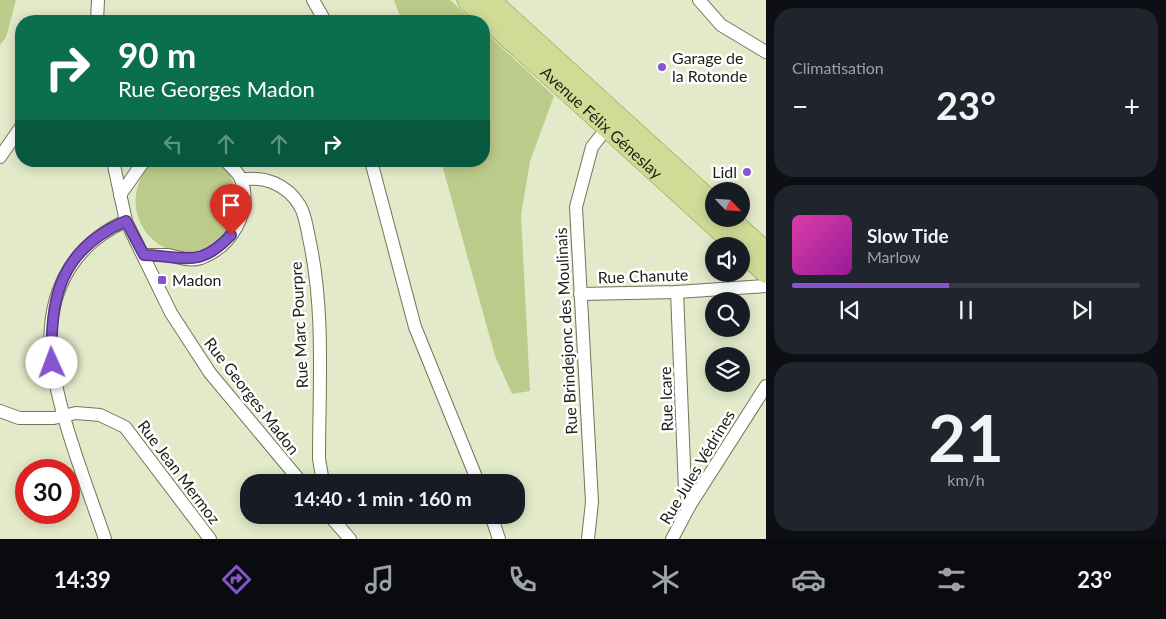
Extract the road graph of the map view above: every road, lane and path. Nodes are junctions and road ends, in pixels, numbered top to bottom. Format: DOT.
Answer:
graph roads {
  1 [pos="98,0"];
  2 [pos="313,0"];
  3 [pos="467,0"];
  4 [pos="490,0"];
  5 [pos="699,0"];
  6 [pos="97,15"];
  7 [pos="322,15"];
  8 [pos="485,15"];
  9 [pos="490,19"];
  10 [pos="766,52"];
  11 [pos="612,122"];
  12 [pos="15,136"];
  13 [pos="0,157"];
  14 [pos="114,167"];
  15 [pos="140,167"];
  16 [pos="231,167"];
  17 [pos="373,167"];
  18 [pos="241,180"];
  19 [pos="120,195"];
  20 [pos="705,197"];
  21 [pos="126,221"];
  22 [pos="740,228"];
  23 [pos="728,237"];
  24 [pos="766,252"];
  25 [pos="144,255"];
  26 [pos="750,258"];
  27 [pos="766,273"];
  28 [pos="766,286"];
  29 [pos="678,292"];
  30 [pos="580,294"];
  31 [pos="766,386"];
  32 [pos="0,411"];
  33 [pos="65,415"];
  34 [pos="294,474"];
  35 [pos="322,474"];
  36 [pos="475,474"];
  37 [pos="690,505"];
  38 [pos="337,524"];
  39 [pos="494,524"];
  40 [pos="105,539"];
  41 [pos="210,539"];
  42 [pos="350,539"];
  43 [pos="499,539"];
  44 [pos="588,539"];
  45 [pos="672,539"];
  1 -- 6 [label="street"];
  2 -- 7 [label="street"];
  3 -- 8 [label="main road, Avenue Félix Géneslay"];
  4 -- 11 [label="main road, Avenue Félix Géneslay"];
  5 -- 10 [label="street"];
  9 -- 11 [label="main road, Avenue Félix Géneslay"];
  11 -- 20 [label="main road, Avenue Félix Géneslay"];
  11 -- 23 [label="main road, Avenue Félix Géneslay"];
  11 -- 30 [label="street, Rue Brindejonc des Moulinais"];
  12 -- 13 [label="street"];
  14 -- 19 [label="street, Rue Georges Madon"];
  15 -- 19 [label="street"];
  16 -- 18 [label="street"];
  17 -- 36 [label="street"];
  18 -- 25 [label="street"];
  18 -- 35 [label="street, Rue Marc Pourpre"];
  19 -- 21 [label="street, Rue Georges Madon"];
  21 -- 25 [label="street, Rue Georges Madon"];
  21 -- 33 [label="street"];
  22 -- 24 [label="main road"];
  25 -- 34 [label="street, Rue Georges Madon"];
  26 -- 27 [label="main road"];
  28 -- 29 [label="street, Rue Chanute"];
  29 -- 30 [label="street, Rue Chanute"];
  29 -- 37 [label="street, Rue Icare"];
  30 -- 44 [label="street, Rue Brindejonc des Moulinais"];
  31 -- 37 [label="street, Rue Jules Védrines"];
  32 -- 33 [label="street, Rue Jean Mermoz"];
  33 -- 40 [label="street"];
  33 -- 41 [label="street, Rue Jean Mermoz"];
  37 -- 45 [label="street, Rue Jules Védrines"];
  38 -- 42 [label="street"];
  39 -- 43 [label="street"];
}
